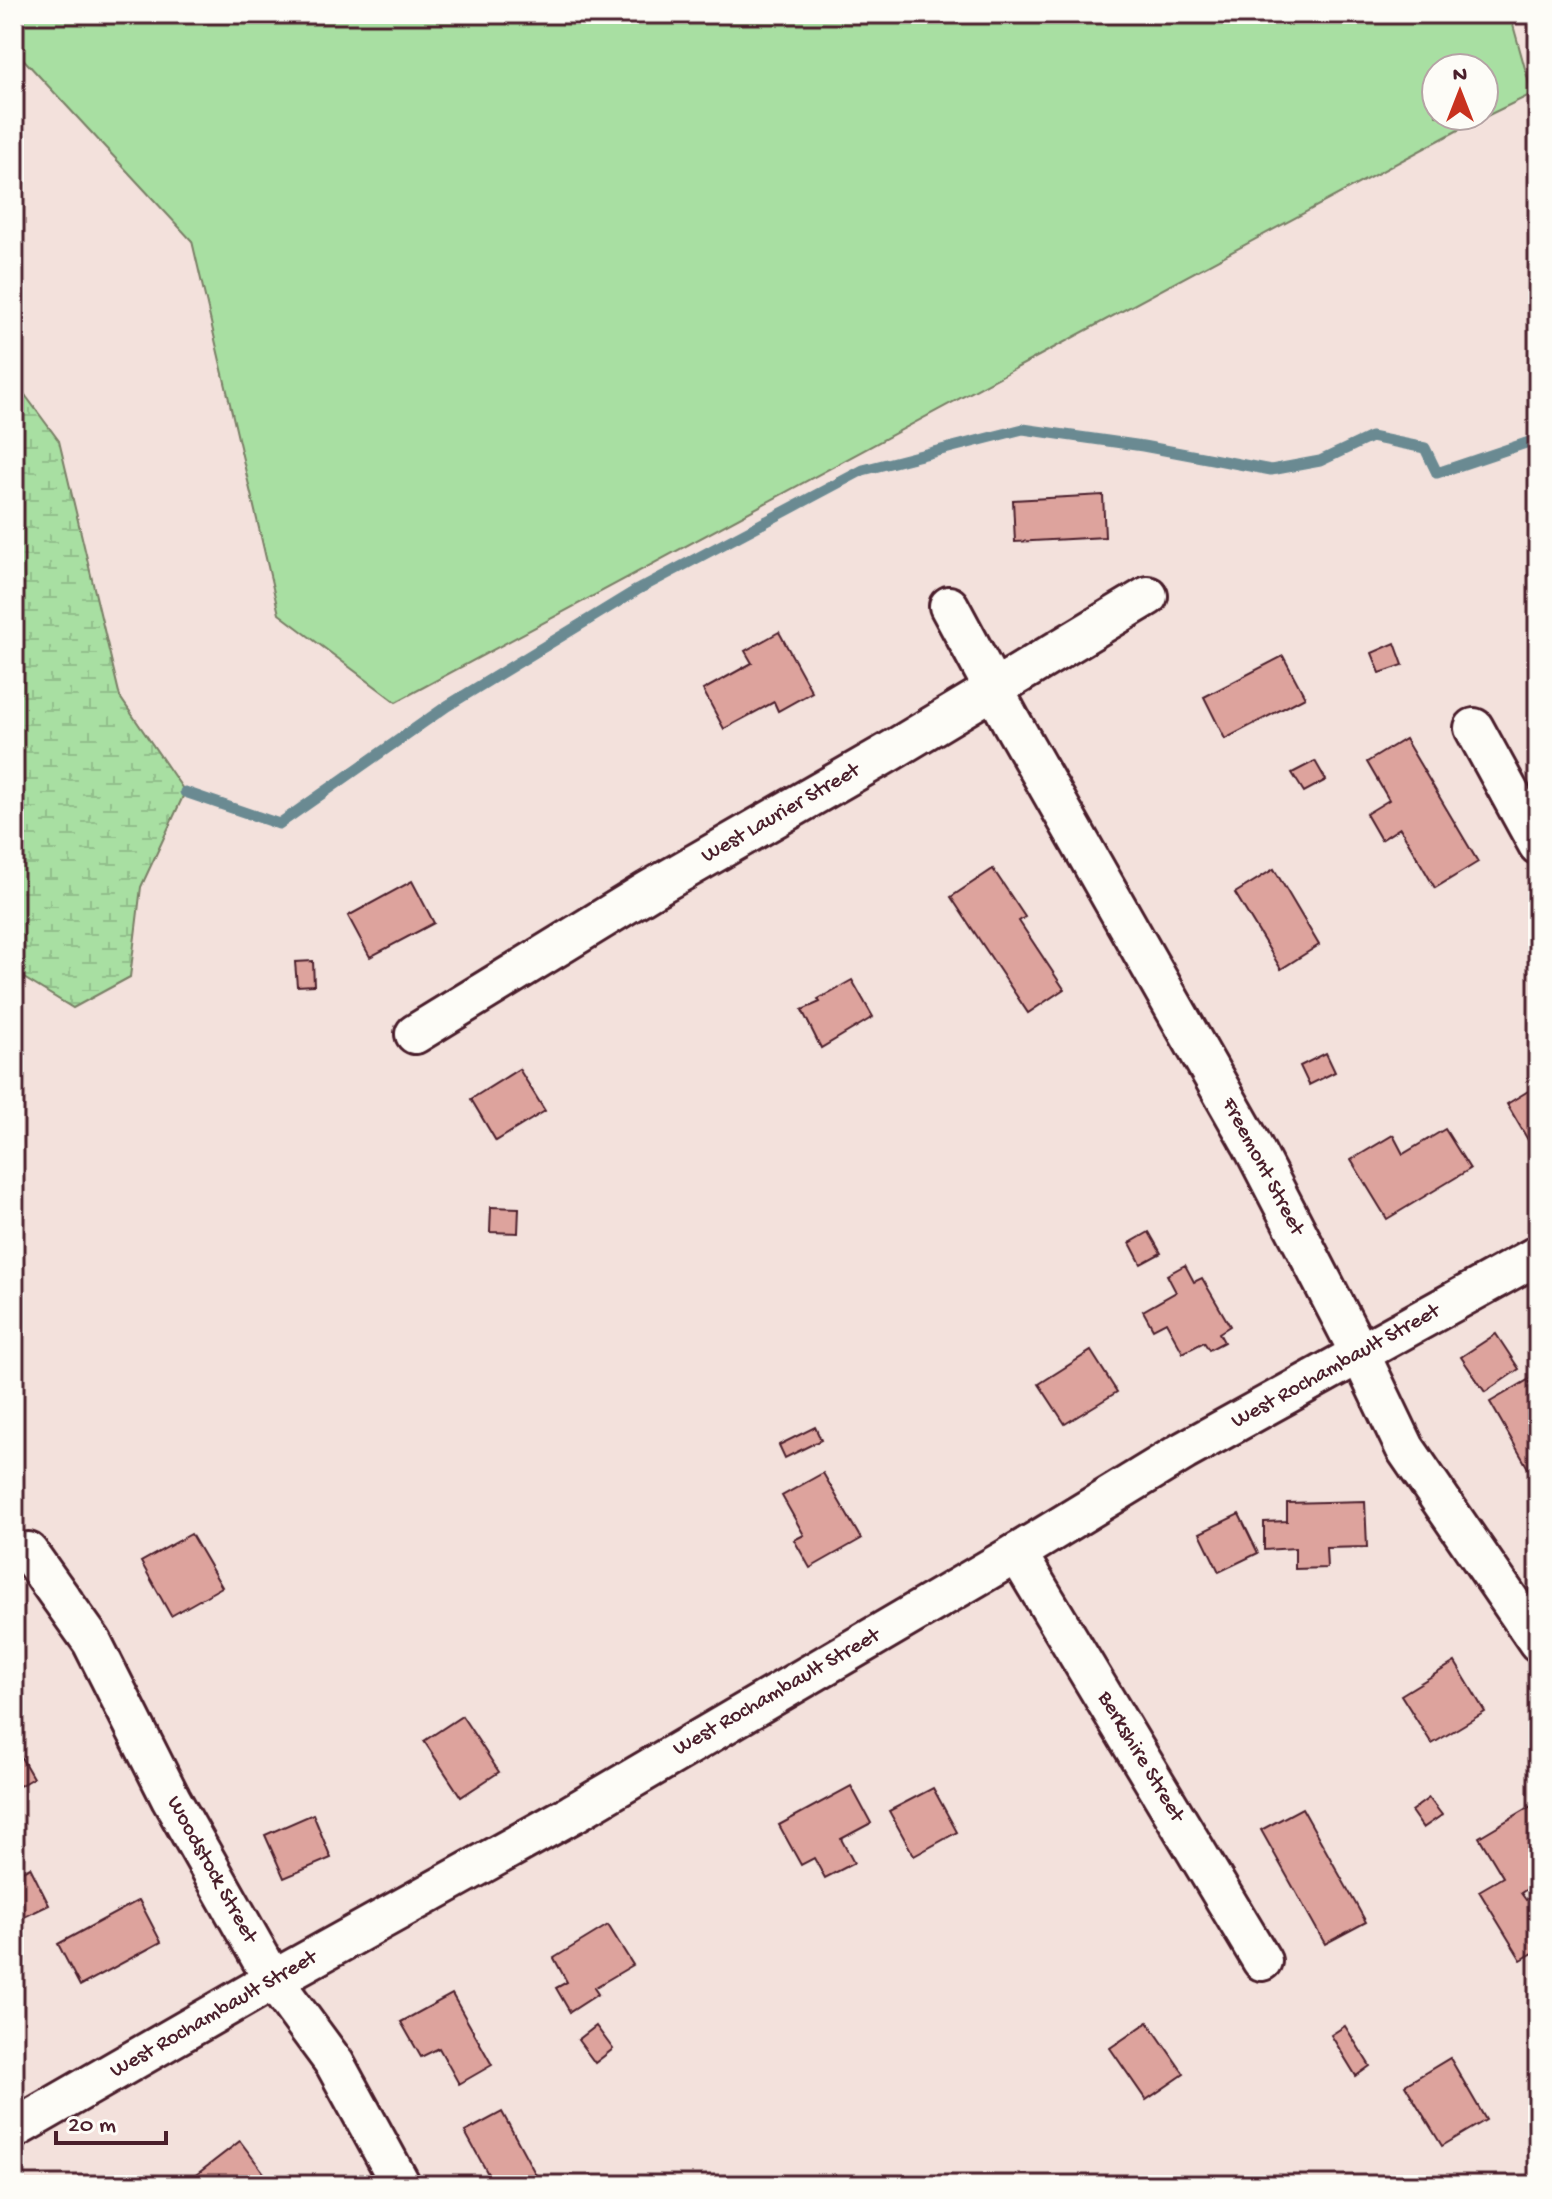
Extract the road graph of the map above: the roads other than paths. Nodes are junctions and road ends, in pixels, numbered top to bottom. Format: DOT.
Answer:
graph roads {
  1 [pos="1148,596"];
  2 [pos="949,606"];
  3 [pos="993,687"];
  4 [pos="1474,728"];
  5 [pos="1538,845"];
  6 [pos="415,1034"];
  7 [pos="1538,1255"];
  8 [pos="1360,1354"];
  9 [pos="28,1552"];
  10 [pos="1017,1553"];
  11 [pos="1538,1642"];
  12 [pos="1262,1961"];
  13 [pos="273,1980"];
  14 [pos="14,2129"];
  15 [pos="401,2185"];
  1 -- 3 [label="street, West Laurier Street"];
  2 -- 3 [label="street, Freemont Street"];
  3 -- 6 [label="street, West Laurier Street"];
  3 -- 8 [label="street, Freemont Street"];
  4 -- 5 [label="street"];
  7 -- 8 [label="street, West Rochambault Street"];
  8 -- 10 [label="street, West Rochambault Street"];
  8 -- 11 [label="street, Freemont Street"];
  9 -- 13 [label="street, Woodstock Street"];
  10 -- 12 [label="street, Berkshire Street"];
  10 -- 13 [label="street, West Rochambault Street"];
  13 -- 14 [label="street, West Rochambault Street"];
  13 -- 15 [label="street, Woodstock Street"];
}
